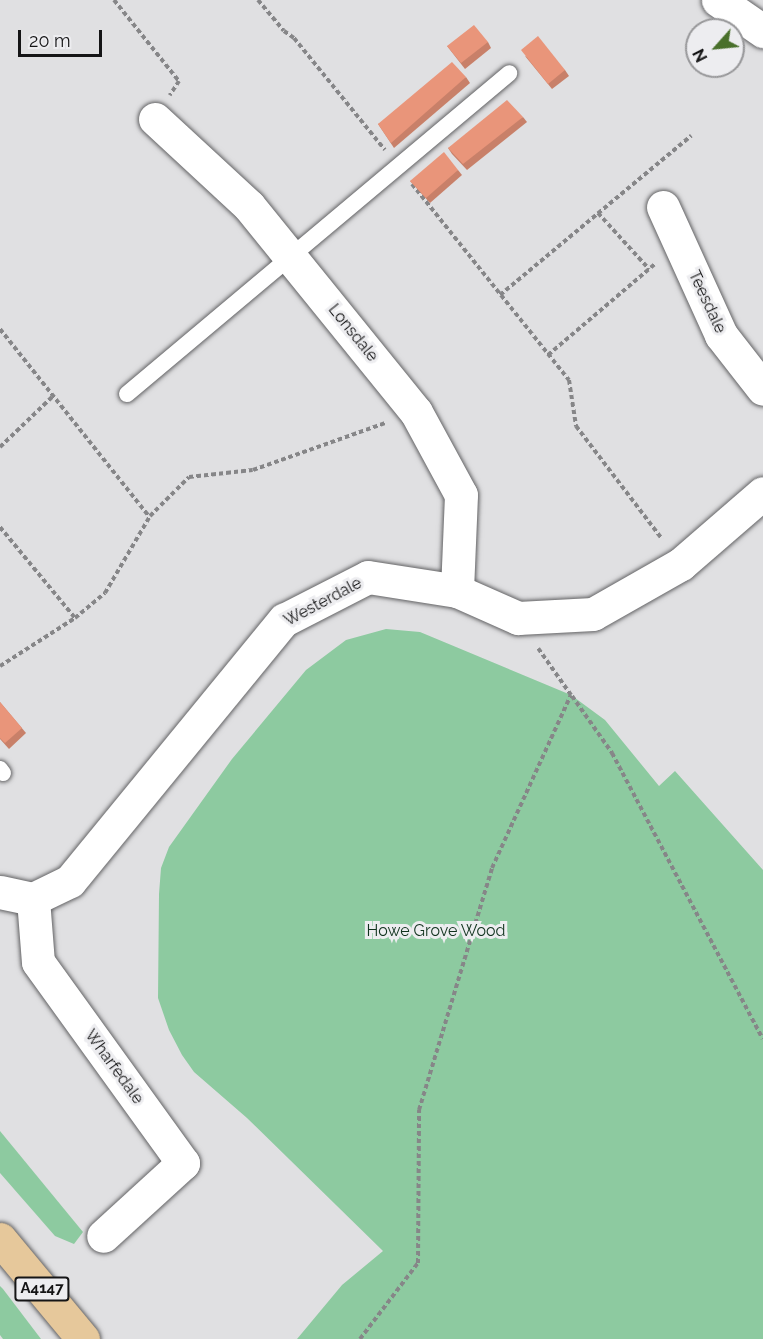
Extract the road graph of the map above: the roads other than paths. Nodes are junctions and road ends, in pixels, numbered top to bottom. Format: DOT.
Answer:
graph roads {
  1 [pos="717,0"];
  2 [pos="763,31"];
  3 [pos="509,73"];
  4 [pos="155,119"];
  5 [pos="663,207"];
  6 [pos="290,254"];
  7 [pos="763,389"];
  8 [pos="127,394"];
  9 [pos="763,493"];
  10 [pos="457,591"];
  11 [pos="0,892"];
  12 [pos="33,899"];
  13 [pos="103,1236"];
  14 [pos="0,1239"];
  15 [pos="83,1339"];
  1 -- 2 [label="street"];
  3 -- 6 [label="lane"];
  4 -- 6 [label="street, Lonsdale"];
  5 -- 7 [label="street, Teesdale"];
  6 -- 8 [label="lane"];
  6 -- 10 [label="street, Lonsdale"];
  9 -- 10 [label="street, Westerdale"];
  10 -- 12 [label="street, Westerdale"];
  11 -- 12 [label="street"];
  12 -- 13 [label="street, Wharfedale"];
  14 -- 15 [label="main road, A4147"];
}
